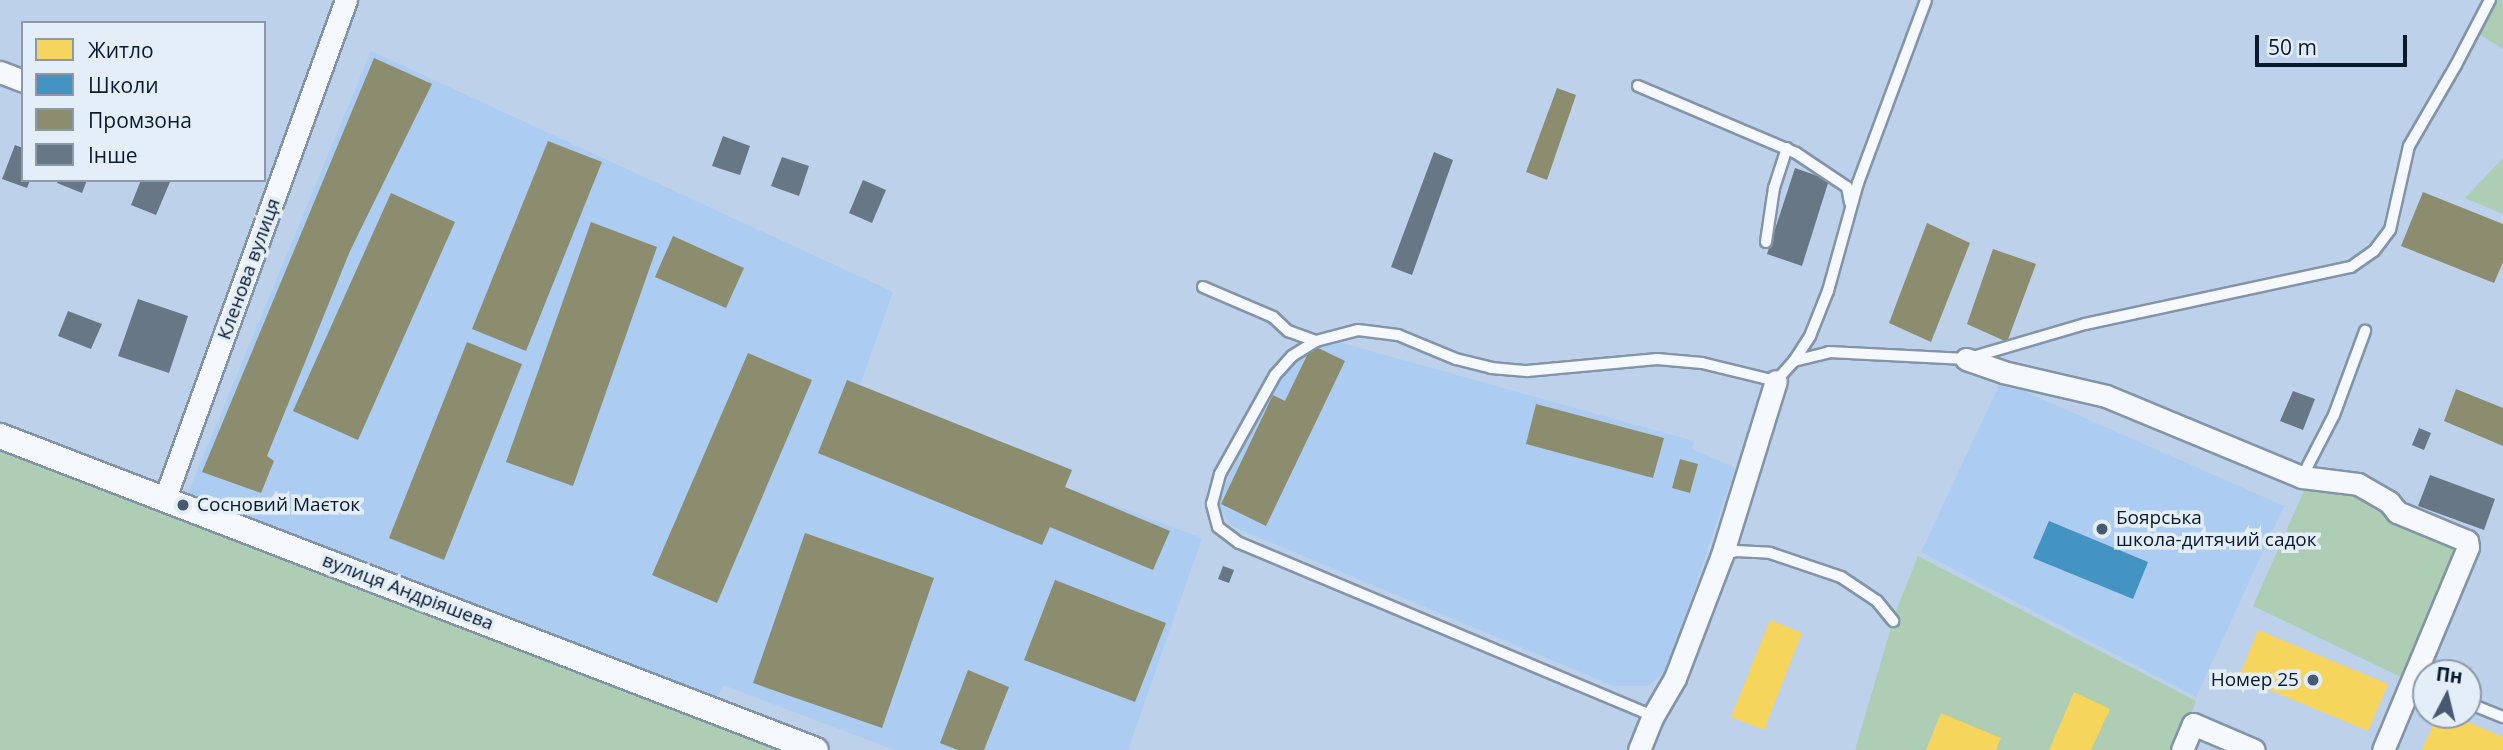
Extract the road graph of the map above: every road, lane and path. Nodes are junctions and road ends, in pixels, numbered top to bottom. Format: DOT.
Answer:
graph roads {
  1 [pos="346,0"];
  2 [pos="1926,0"];
  3 [pos="2490,0"];
  4 [pos="0,72"];
  5 [pos="21,79"];
  6 [pos="1639,86"];
  7 [pos="1787,148"];
  8 [pos="273,176"];
  9 [pos="1850,206"];
  10 [pos="1766,242"];
  11 [pos="1203,288"];
  12 [pos="2365,331"];
  13 [pos="1316,341"];
  14 [pos="1966,359"];
  15 [pos="1794,361"];
  16 [pos="1776,381"];
  17 [pos="0,436"];
  18 [pos="2302,477"];
  19 [pos="165,498"];
  20 [pos="1722,555"];
  21 [pos="1894,621"];
  22 [pos="2428,659"];
  23 [pos="2412,697"];
  24 [pos="2482,709"];
  25 [pos="1653,716"];
  26 [pos="2503,718"];
  27 [pos="816,750"];
  28 [pos="1639,750"];
  29 [pos="2182,750"];
  30 [pos="2254,750"];
  31 [pos="2384,750"];
  1 -- 8 [label="street, Кленова вулиця"];
  2 -- 9 [label="lane"];
  3 -- 14 [label="lane"];
  4 -- 5 [label="street"];
  6 -- 7 [label="lane"];
  7 -- 9 [label="lane"];
  7 -- 10 [label="lane"];
  8 -- 19 [label="street, Кленова вулиця"];
  9 -- 15 [label="lane"];
  11 -- 13 [label="lane"];
  12 -- 18 [label="lane"];
  13 -- 16 [label="lane"];
  13 -- 25 [label="lane"];
  14 -- 15 [label="lane"];
  14 -- 18 [label="street"];
  15 -- 16 [label="lane"];
  16 -- 20 [label="street"];
  17 -- 19 [label="street, вулиця Андріяшева"];
  18 -- 22 [label="street"];
  19 -- 27 [label="street, вулиця Андріяшева"];
  20 -- 21 [label="lane"];
  20 -- 25 [label="street"];
  23 -- 31 [label="street"];
  24 -- 26 [label="lane"];
  25 -- 28 [label="street"];
  29 -- 30 [label="street"];
}
